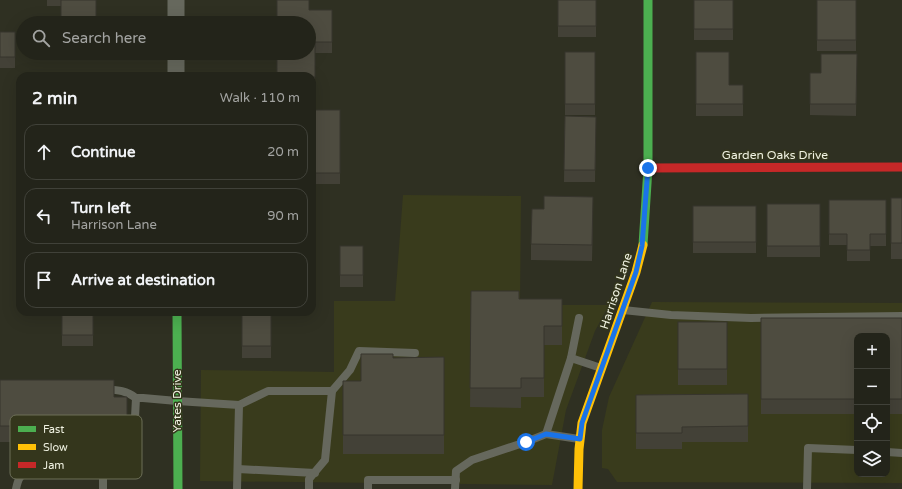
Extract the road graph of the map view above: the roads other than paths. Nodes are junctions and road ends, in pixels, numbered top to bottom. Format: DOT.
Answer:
graph roads {
  1 [pos="176,0"];
  2 [pos="648,0"];
  3 [pos="176,16"];
  4 [pos="176,60"];
  5 [pos="176,72"];
  6 [pos="902,167"];
  7 [pos="648,168"];
  8 [pos="623,310"];
  9 [pos="177,316"];
  10 [pos="902,316"];
  11 [pos="579,318"];
  12 [pos="414,353"];
  13 [pos="571,358"];
  14 [pos="602,369"];
  15 [pos="97,389"];
  16 [pos="332,391"];
  17 [pos="136,398"];
  18 [pos="177,402"];
  19 [pos="239,405"];
  20 [pos="135,415"];
  21 [pos="546,434"];
  22 [pos="580,439"];
  23 [pos="854,450"];
  24 [pos="890,452"];
  25 [pos="902,453"];
  26 [pos="238,469"];
  27 [pos="315,473"];
  28 [pos="18,479"];
  29 [pos="456,480"];
  30 [pos="16,489"];
  31 [pos="178,489"];
  32 [pos="237,489"];
  33 [pos="309,489"];
  34 [pos="368,489"];
  35 [pos="455,489"];
  36 [pos="578,489"];
  37 [pos="807,489"];
  1 -- 3 [label="street"];
  2 -- 7 [label="street, Harrison Lane"];
  4 -- 5 [label="street"];
  6 -- 7 [label="street, Garden Oaks Drive"];
  7 -- 8 [label="street, Harrison Lane"];
  8 -- 10 [label="lane"];
  8 -- 14 [label="street, Harrison Lane"];
  9 -- 18 [label="street, Yates Drive"];
  11 -- 13 [label="lane"];
  12 -- 16 [label="lane"];
  13 -- 14 [label="lane"];
  13 -- 21 [label="lane"];
  14 -- 22 [label="street, Harrison Lane"];
  15 -- 17 [label="lane"];
  16 -- 19 [label="lane"];
  16 -- 27 [label="lane"];
  17 -- 18 [label="lane"];
  17 -- 20 [label="lane"];
  18 -- 19 [label="lane"];
  18 -- 31 [label="street, Yates Drive"];
  19 -- 26 [label="lane"];
  21 -- 22 [label="lane"];
  21 -- 29 [label="lane"];
  22 -- 36 [label="street, Harrison Lane"];
  23 -- 37 [label="lane"];
  24 -- 25 [label="lane"];
  26 -- 27 [label="lane"];
  26 -- 32 [label="lane"];
  27 -- 33 [label="lane"];
  28 -- 30 [label="lane"];
  29 -- 34 [label="lane"];
  29 -- 35 [label="lane"];
}
